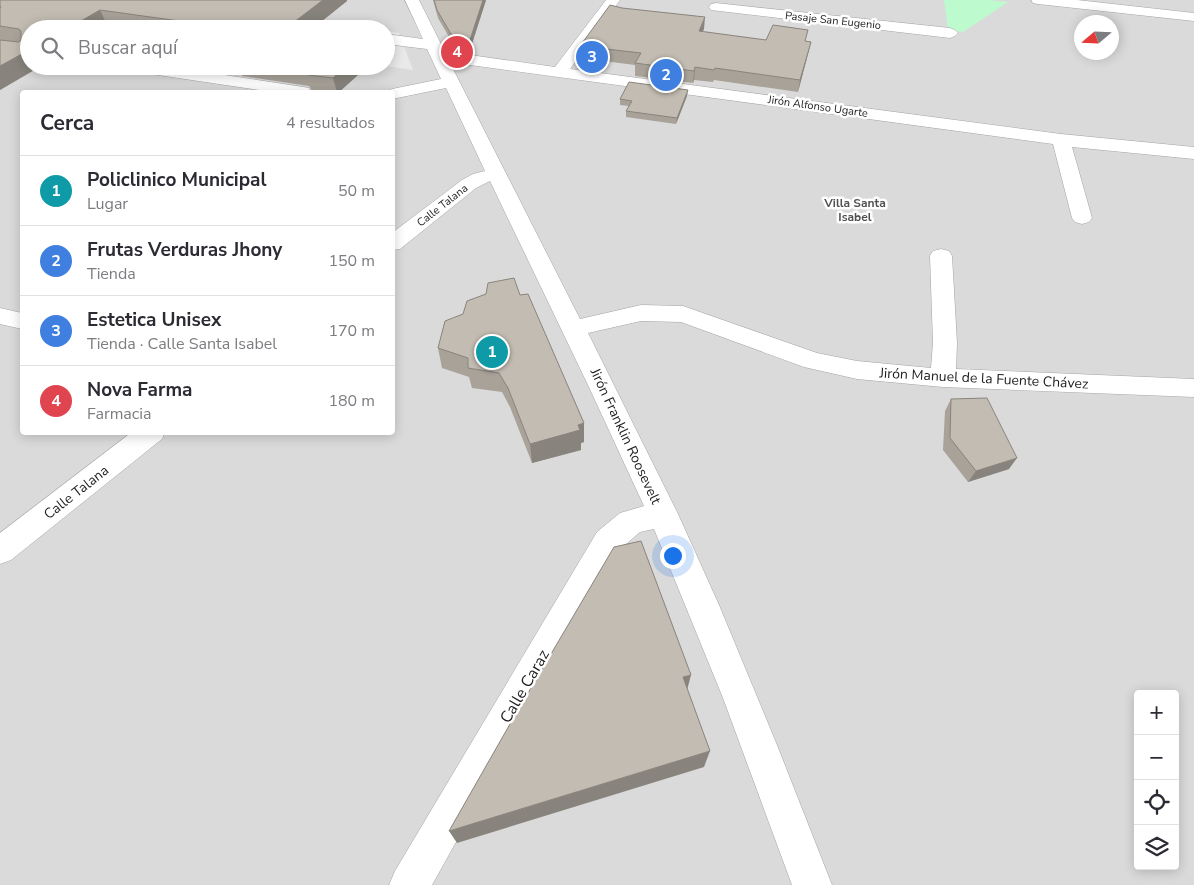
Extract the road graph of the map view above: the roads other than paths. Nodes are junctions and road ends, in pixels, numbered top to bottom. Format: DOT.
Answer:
graph roads {
  1 [pos="412,0"];
  2 [pos="613,0"];
  3 [pos="1038,0"];
  4 [pos="715,10"];
  5 [pos="1194,17"];
  6 [pos="950,33"];
  7 [pos="395,43"];
  8 [pos="442,63"];
  9 [pos="560,71"];
  10 [pos="191,75"];
  11 [pos="290,90"];
  12 [pos="395,92"];
  13 [pos="1060,140"];
  14 [pos="1194,153"];
  15 [pos="496,174"];
  16 [pos="1082,218"];
  17 [pos="395,242"];
  18 [pos="941,256"];
  19 [pos="0,316"];
  20 [pos="20,321"];
  21 [pos="574,328"];
  22 [pos="943,378"];
  23 [pos="1194,388"];
  24 [pos="148,435"];
  25 [pos="663,514"];
  26 [pos="0,551"];
  27 [pos="409,885"];
  28 [pos="812,885"];
  1 -- 8 [label="street, Jirón Franklin Roosevelt"];
  2 -- 9 [label="street"];
  3 -- 5 [label="street"];
  4 -- 6 [label="street, Pasaje San Eugenio"];
  7 -- 8 [label="street"];
  8 -- 9 [label="street, Jirón Alfonso Ugarte"];
  8 -- 12 [label="street"];
  8 -- 15 [label="street, Jirón Franklin Roosevelt"];
  9 -- 13 [label="street, Jirón Alfonso Ugarte"];
  10 -- 11 [label="street"];
  13 -- 14 [label="street, Jirón Alfonso Ugarte"];
  13 -- 16 [label="street"];
  15 -- 17 [label="street, Calle Talana"];
  15 -- 21 [label="street, Jirón Franklin Roosevelt"];
  18 -- 22 [label="street"];
  19 -- 20 [label="street"];
  21 -- 22 [label="street, Jirón Manuel de la Fuente Chávez"];
  21 -- 25 [label="street, Jirón Franklin Roosevelt"];
  22 -- 23 [label="street, Jirón Manuel de la Fuente Chávez"];
  24 -- 26 [label="street, Calle Talana"];
  25 -- 27 [label="street, Calle Caraz"];
  25 -- 28 [label="street, Jirón Franklin Roosevelt"];
}
